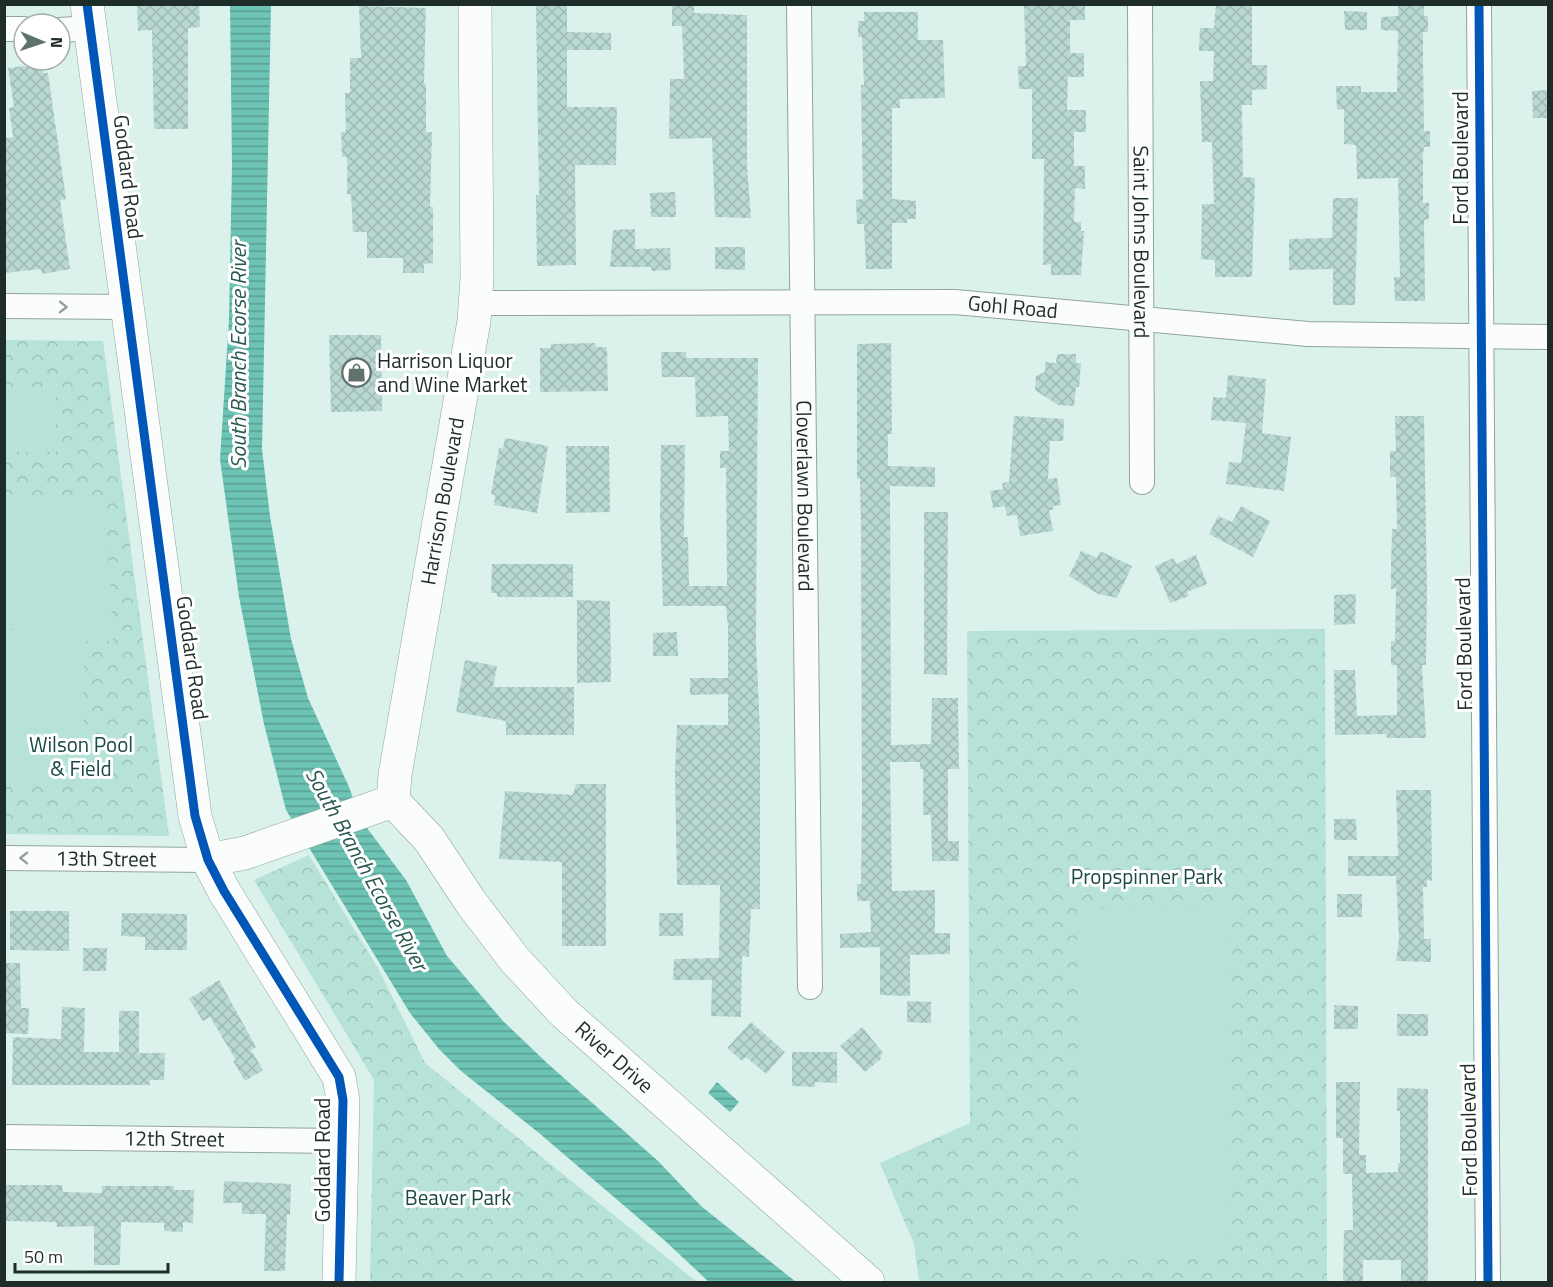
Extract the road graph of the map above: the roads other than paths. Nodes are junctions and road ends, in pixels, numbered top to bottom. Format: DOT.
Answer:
graph roads {
  1 [pos="476,4"];
  2 [pos="800,4"];
  3 [pos="1140,4"];
  4 [pos="1479,4"];
  5 [pos="79,21"];
  6 [pos="803,302"];
  7 [pos="476,303"];
  8 [pos="4,306"];
  9 [pos="127,307"];
  10 [pos="1141,319"];
  11 [pos="1548,336"];
  12 [pos="1480,337"];
  13 [pos="1142,482"];
  14 [pos="393,801"];
  15 [pos="4,858"];
  16 [pos="208,860"];
  17 [pos="810,987"];
  18 [pos="4,1137"];
  19 [pos="343,1141"];
  20 [pos="339,1282"];
  21 [pos="868,1282"];
  22 [pos="1488,1282"];
  1 -- 7 [label="street, Harrison Boulevard"];
  2 -- 6 [label="street, Cloverlawn Boulevard"];
  3 -- 10 [label="street, Saint Johns Boulevard"];
  4 -- 12 [label="street, Ford Boulevard"];
  5 -- 9 [label="street, Goddard Road"];
  6 -- 7 [label="street, Gohl Road"];
  6 -- 10 [label="street, Gohl Road"];
  6 -- 17 [label="street, Cloverlawn Boulevard"];
  7 -- 14 [label="street, Harrison Boulevard"];
  8 -- 9 [label="street, one-way"];
  9 -- 16 [label="street, Goddard Road"];
  10 -- 12 [label="street, Gohl Road"];
  10 -- 13 [label="street, Saint Johns Boulevard"];
  11 -- 12 [label="street, Gohl Road"];
  12 -- 22 [label="street, Ford Boulevard"];
  14 -- 16 [label="street"];
  14 -- 21 [label="street, River Drive"];
  16 -- 15 [label="street, 13th Street, one-way"];
  16 -- 19 [label="street, Goddard Road"];
  18 -- 19 [label="street, 12th Street"];
  19 -- 20 [label="street, Goddard Road"];
}
